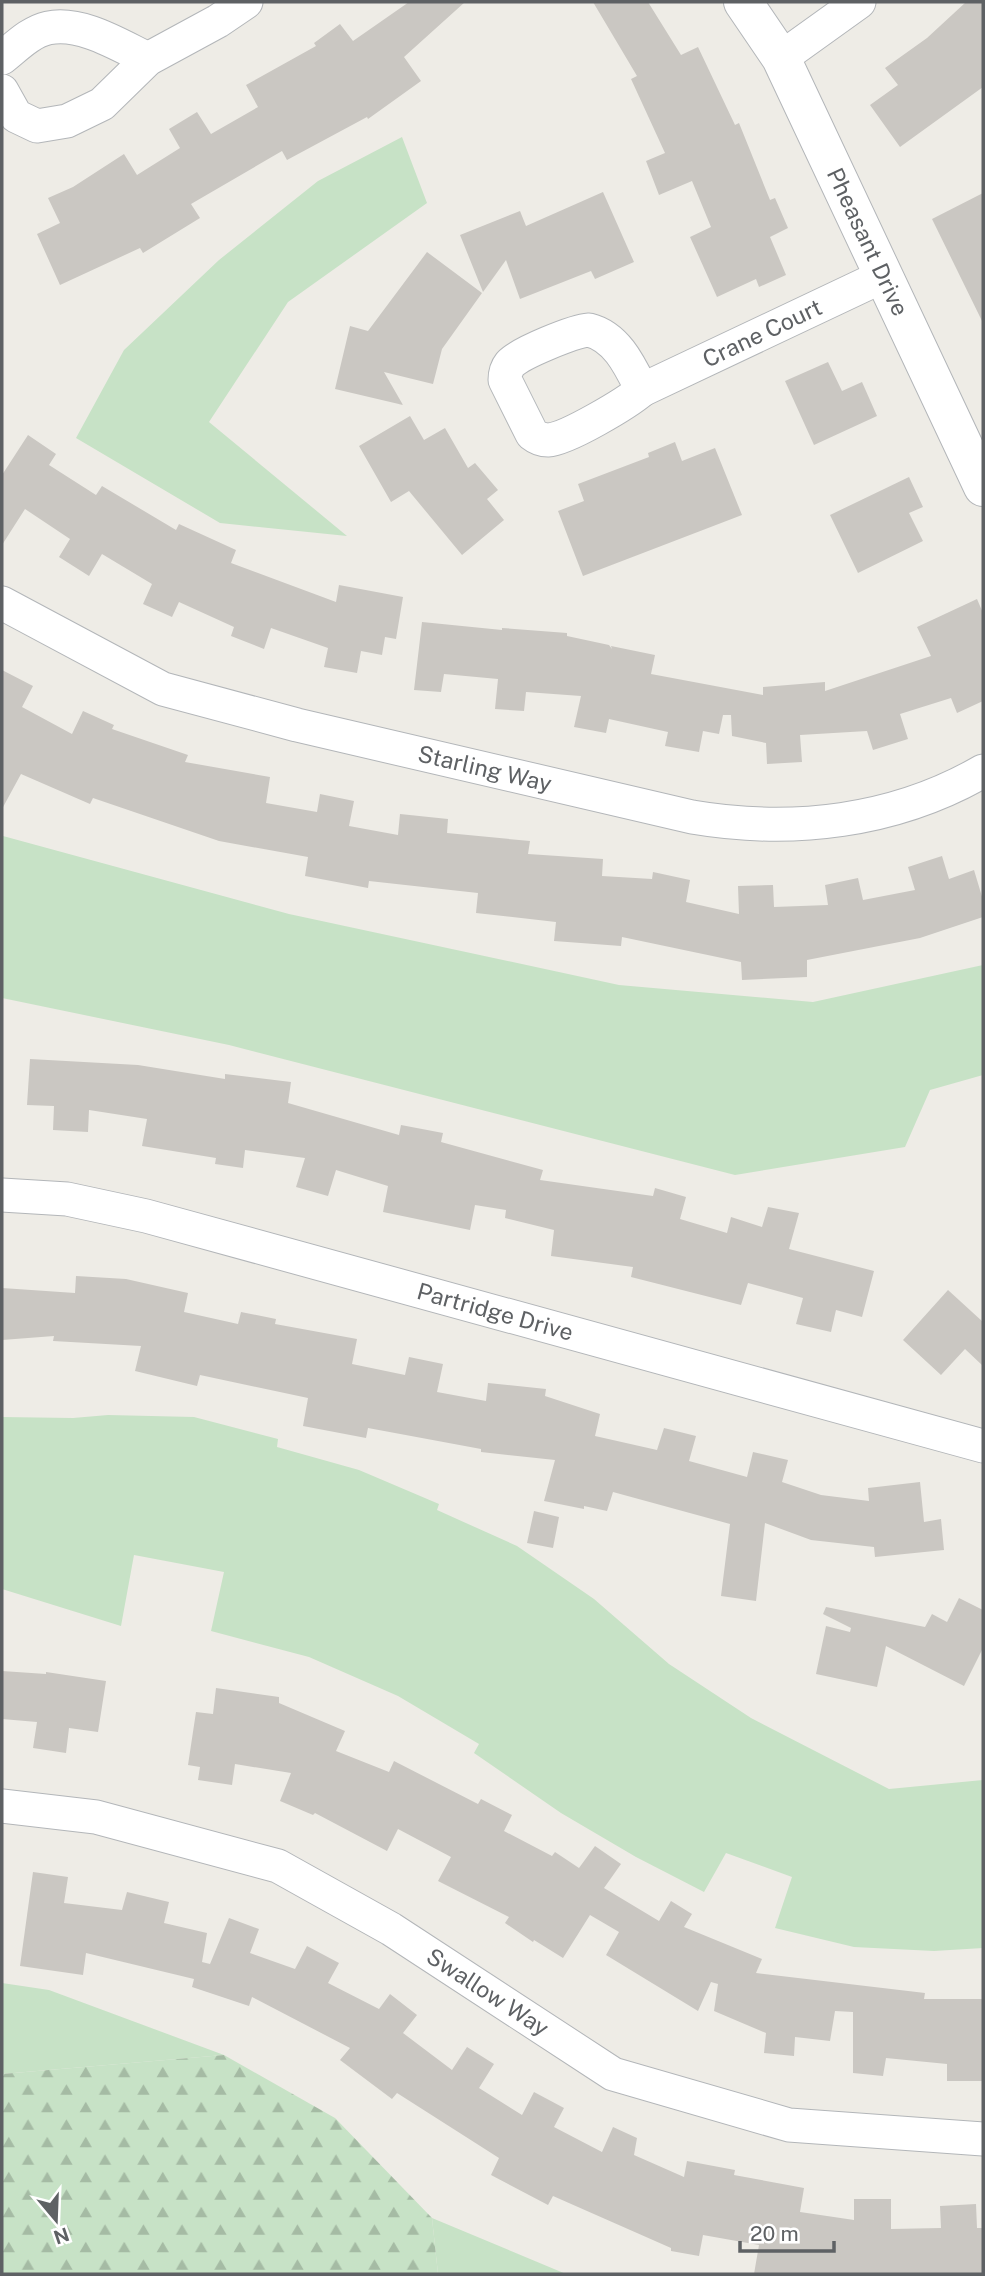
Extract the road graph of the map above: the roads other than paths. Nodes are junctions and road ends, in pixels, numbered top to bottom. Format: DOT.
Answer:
graph roads {
  1 [pos="246,2"];
  2 [pos="743,2"];
  3 [pos="859,2"];
  4 [pos="2,58"];
  5 [pos="781,58"];
  6 [pos="148,59"];
  7 [pos="2,91"];
  8 [pos="883,276"];
  9 [pos="642,390"];
  10 [pos="983,487"];
  11 [pos="2,603"];
  12 [pos="983,771"];
  13 [pos="2,1195"];
  14 [pos="983,1446"];
  15 [pos="2,1806"];
  16 [pos="983,2139"];
  1 -- 6 [label="street"];
  2 -- 5 [label="street, Pheasant Drive"];
  3 -- 5 [label="street"];
  4 -- 6 [label="street"];
  5 -- 8 [label="street, Pheasant Drive"];
  6 -- 7 [label="street"];
  8 -- 9 [label="street, Crane Court"];
  8 -- 10 [label="street, Pheasant Drive"];
  11 -- 12 [label="street, Starling Way"];
  13 -- 14 [label="street, Partridge Drive"];
  15 -- 16 [label="street, Swallow Way"];
}
